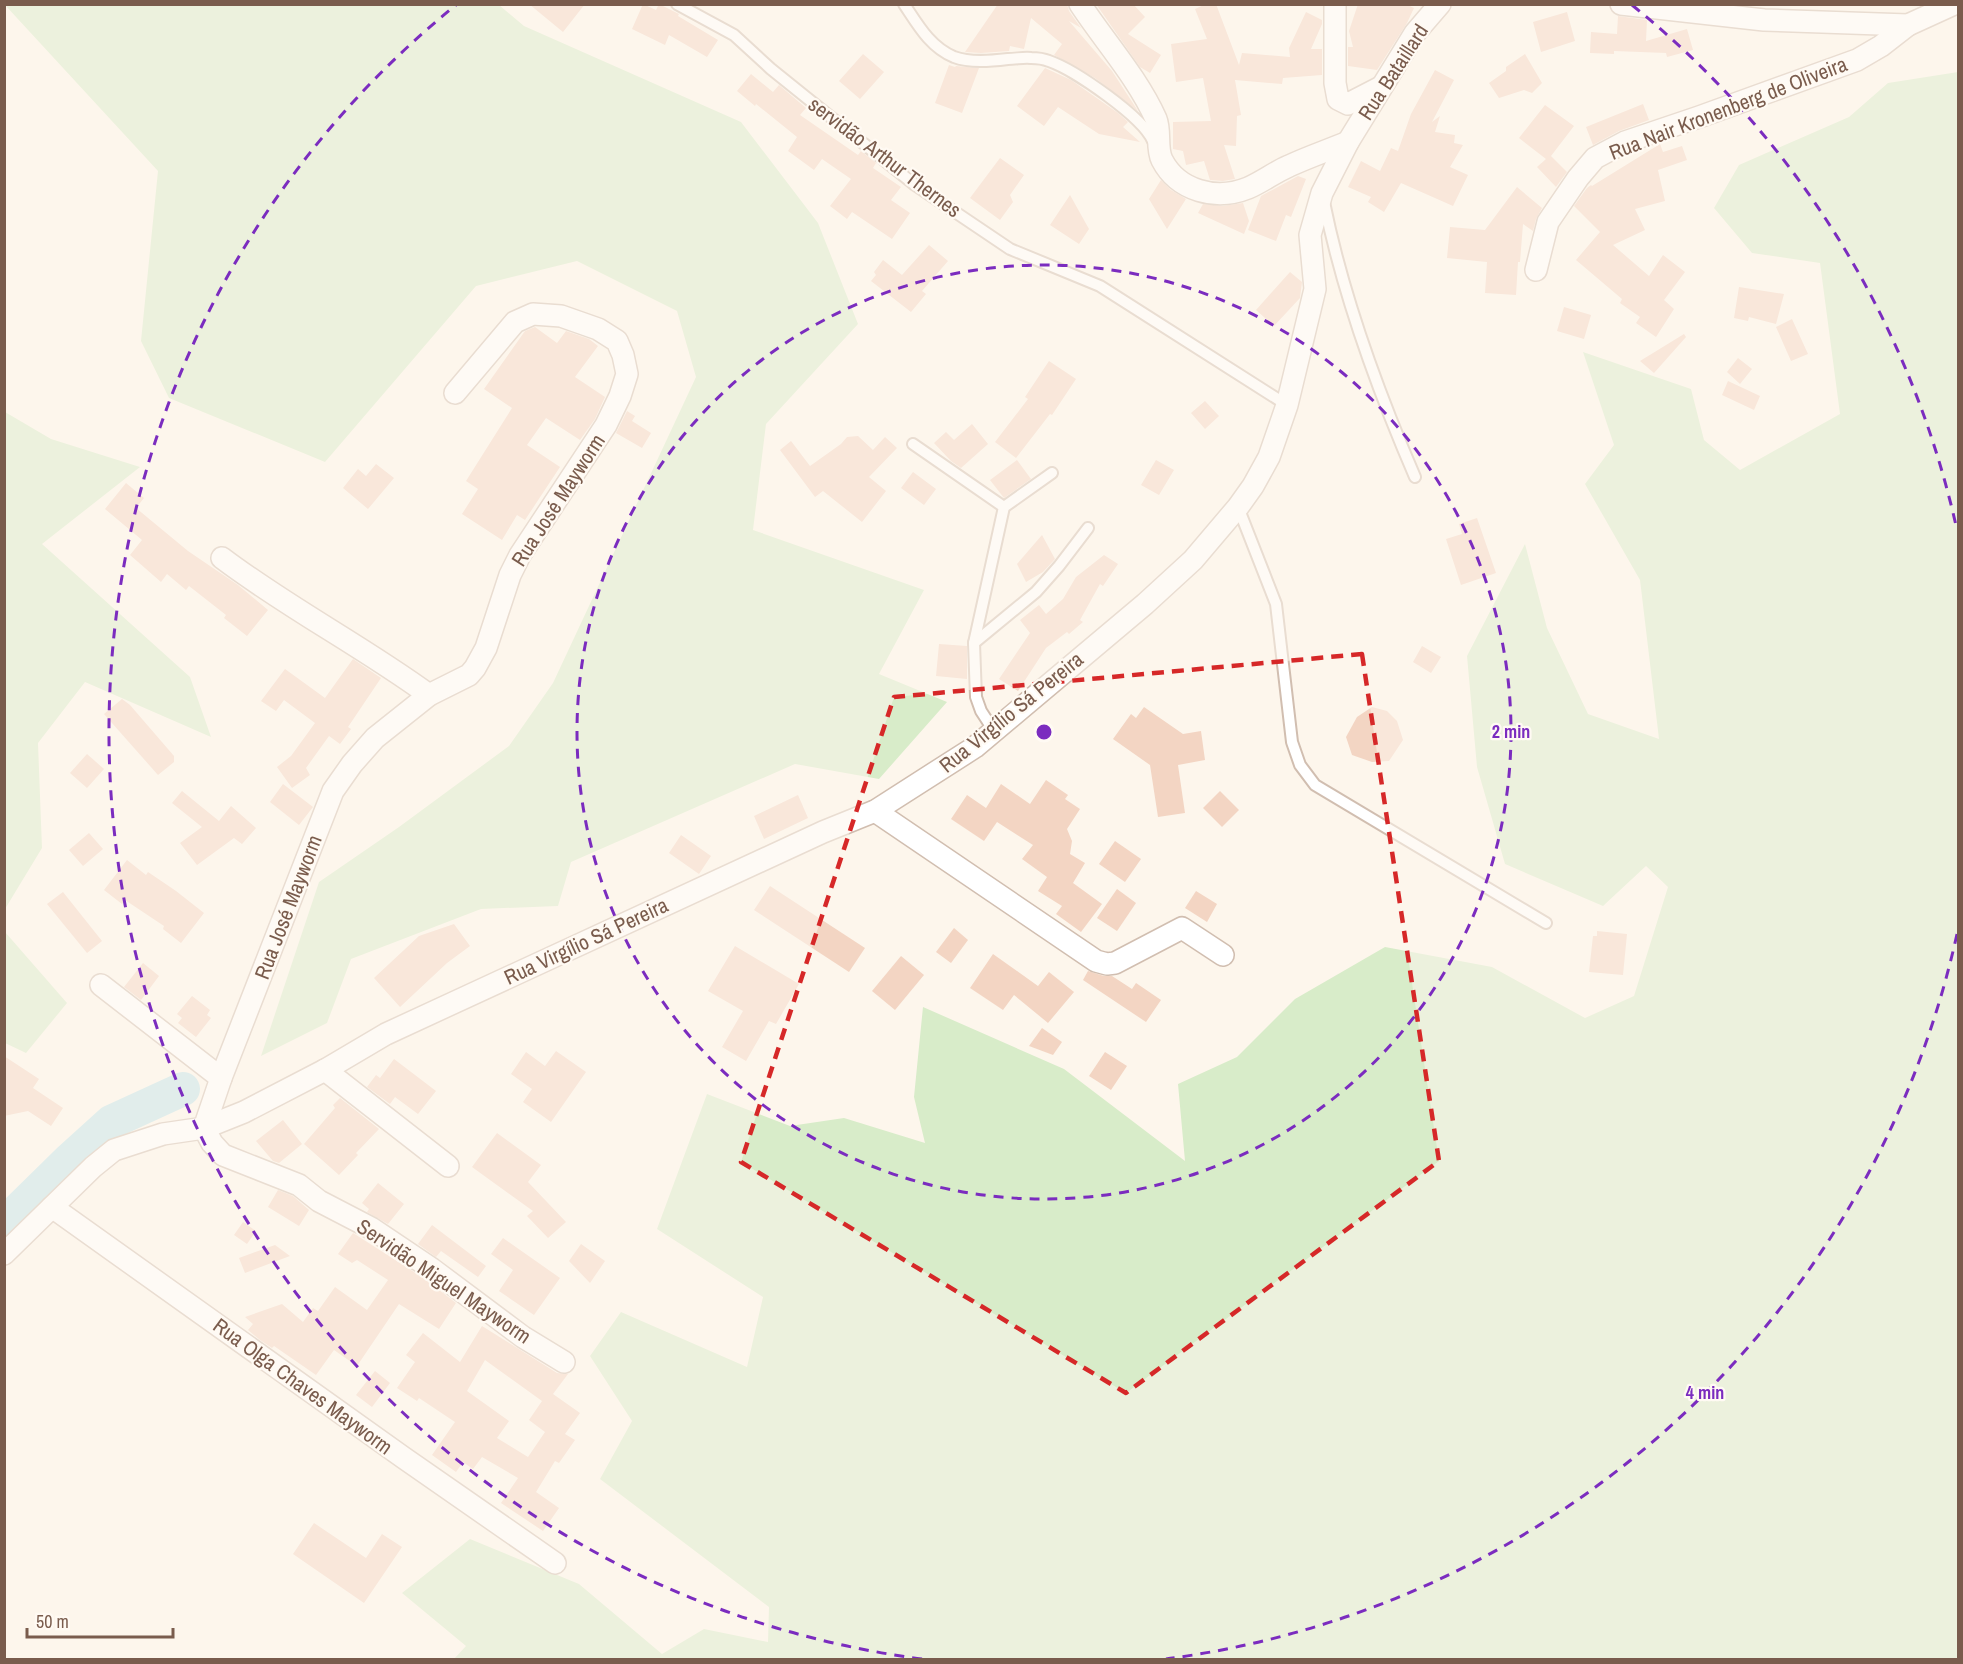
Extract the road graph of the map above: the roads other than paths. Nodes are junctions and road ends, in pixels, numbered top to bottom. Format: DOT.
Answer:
graph roads {
  1 [pos="677,4"];
  2 [pos="904,4"];
  3 [pos="1080,4"];
  4 [pos="1335,4"];
  5 [pos="1440,4"];
  6 [pos="1621,4"];
  7 [pos="1954,4"];
  8 [pos="1908,26"];
  9 [pos="1382,86"];
  10 [pos="1348,142"];
  11 [pos="1161,158"];
  12 [pos="1322,193"];
  13 [pos="1536,270"];
  14 [pos="455,393"];
  15 [pos="1287,405"];
  16 [pos="913,444"];
  17 [pos="1052,473"];
  18 [pos="1415,477"];
  19 [pos="1004,507"];
  20 [pos="1238,507"];
  21 [pos="1089,528"];
  22 [pos="222,558"];
  23 [pos="974,643"];
  24 [pos="429,695"];
  25 [pos="994,731"];
  26 [pos="875,811"];
  27 [pos="1546,923"];
  28 [pos="1223,955"];
  29 [pos="101,985"];
  30 [pos="325,1070"];
  31 [pos="221,1078"];
  32 [pos="204,1128"];
  33 [pos="448,1166"];
  34 [pos="52,1207"];
  35 [pos="4,1254"];
  36 [pos="564,1362"];
  37 [pos="555,1563"];
  1 -- 15 [label="lane, servidão Arthur Thernes"];
  2 -- 11 [label="lane"];
  3 -- 11 [label="street"];
  4 -- 9 [label="street"];
  5 -- 9 [label="street, Rua Bataillard"];
  6 -- 8 [label="street"];
  7 -- 8 [label="street, Rua Nair Kronenberg de Oliveira"];
  8 -- 13 [label="street, Rua Nair Kronenberg de Oliveira"];
  9 -- 10 [label="street, Rua Bataillard"];
  10 -- 11 [label="street"];
  10 -- 12 [label="street, Rua Virgílio Sá Pereira"];
  12 -- 15 [label="street, Rua Virgílio Sá Pereira"];
  12 -- 18 [label="lane"];
  14 -- 24 [label="street, Rua José Mayworm"];
  15 -- 20 [label="street, Rua Virgílio Sá Pereira"];
  16 -- 19 [label="lane"];
  17 -- 19 [label="lane"];
  19 -- 23 [label="lane"];
  20 -- 25 [label="street, Rua Virgílio Sá Pereira"];
  20 -- 27 [label="lane"];
  21 -- 23 [label="lane"];
  22 -- 24 [label="street"];
  23 -- 25 [label="lane"];
  24 -- 31 [label="street, Rua José Mayworm"];
  25 -- 26 [label="street, Rua Virgílio Sá Pereira"];
  26 -- 28 [label="street"];
  26 -- 30 [label="street, Rua Virgílio Sá Pereira"];
  29 -- 31 [label="street"];
  30 -- 32 [label="street, Rua Virgílio Sá Pereira"];
  30 -- 33 [label="street"];
  31 -- 32 [label="street, Rua José Mayworm"];
  32 -- 34 [label="street, Rua Virgílio Sá Pereira"];
  32 -- 36 [label="street, Servidão Miguel Mayworm"];
  34 -- 35 [label="street, Rua Virgílio Sá Pereira"];
  34 -- 37 [label="street, Rua Olga Chaves Mayworm"];
}
